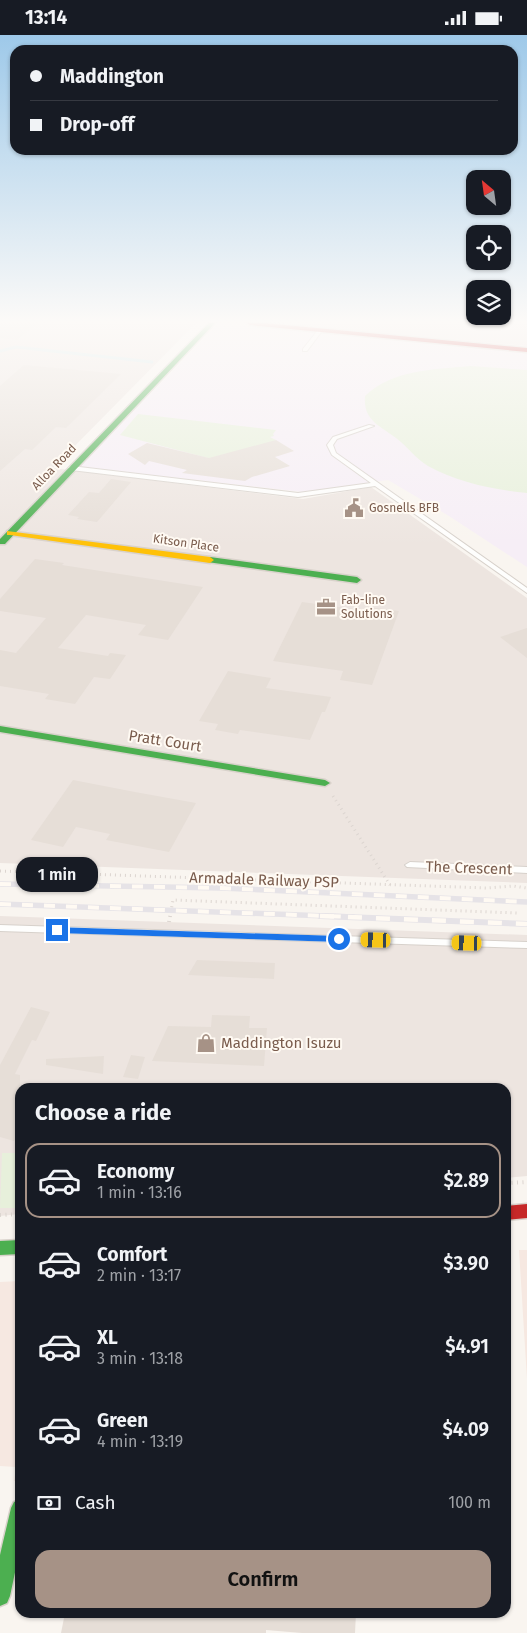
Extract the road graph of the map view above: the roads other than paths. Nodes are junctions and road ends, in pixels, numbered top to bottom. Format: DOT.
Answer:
graph roads {
  1 [pos="139,398"];
  2 [pos="371,427"];
  3 [pos="71,468"];
  4 [pos="376,484"];
  5 [pos="10,533"];
  6 [pos="0,543"];
  7 [pos="357,580"];
  8 [pos="527,591"];
  9 [pos="0,729"];
  10 [pos="325,783"];
  11 [pos="410,865"];
  12 [pos="527,870"];
  13 [pos="0,928"];
  14 [pos="527,945"];
  15 [pos="527,1211"];
  16 [pos="511,1213"];
  17 [pos="15,1247"];
  18 [pos="0,1248"];
  19 [pos="15,1530"];
  20 [pos="0,1596"];
  1 -- 3 [label="main road, Alloa Road"];
  2 -- 4 [label="lane"];
  3 -- 4 [label="lane"];
  3 -- 5 [label="main road, Alloa Road"];
  4 -- 8 [label="lane"];
  5 -- 6 [label="main road, Alloa Road"];
  5 -- 7 [label="main road, Kitson Place"];
  9 -- 10 [label="main road, Pratt Court"];
  11 -- 12 [label="lane, The Crescent"];
  13 -- 14 [label="lane"];
  15 -- 16 [label="main road"];
  17 -- 18 [label="main road"];
  19 -- 20 [label="main road"];
}
